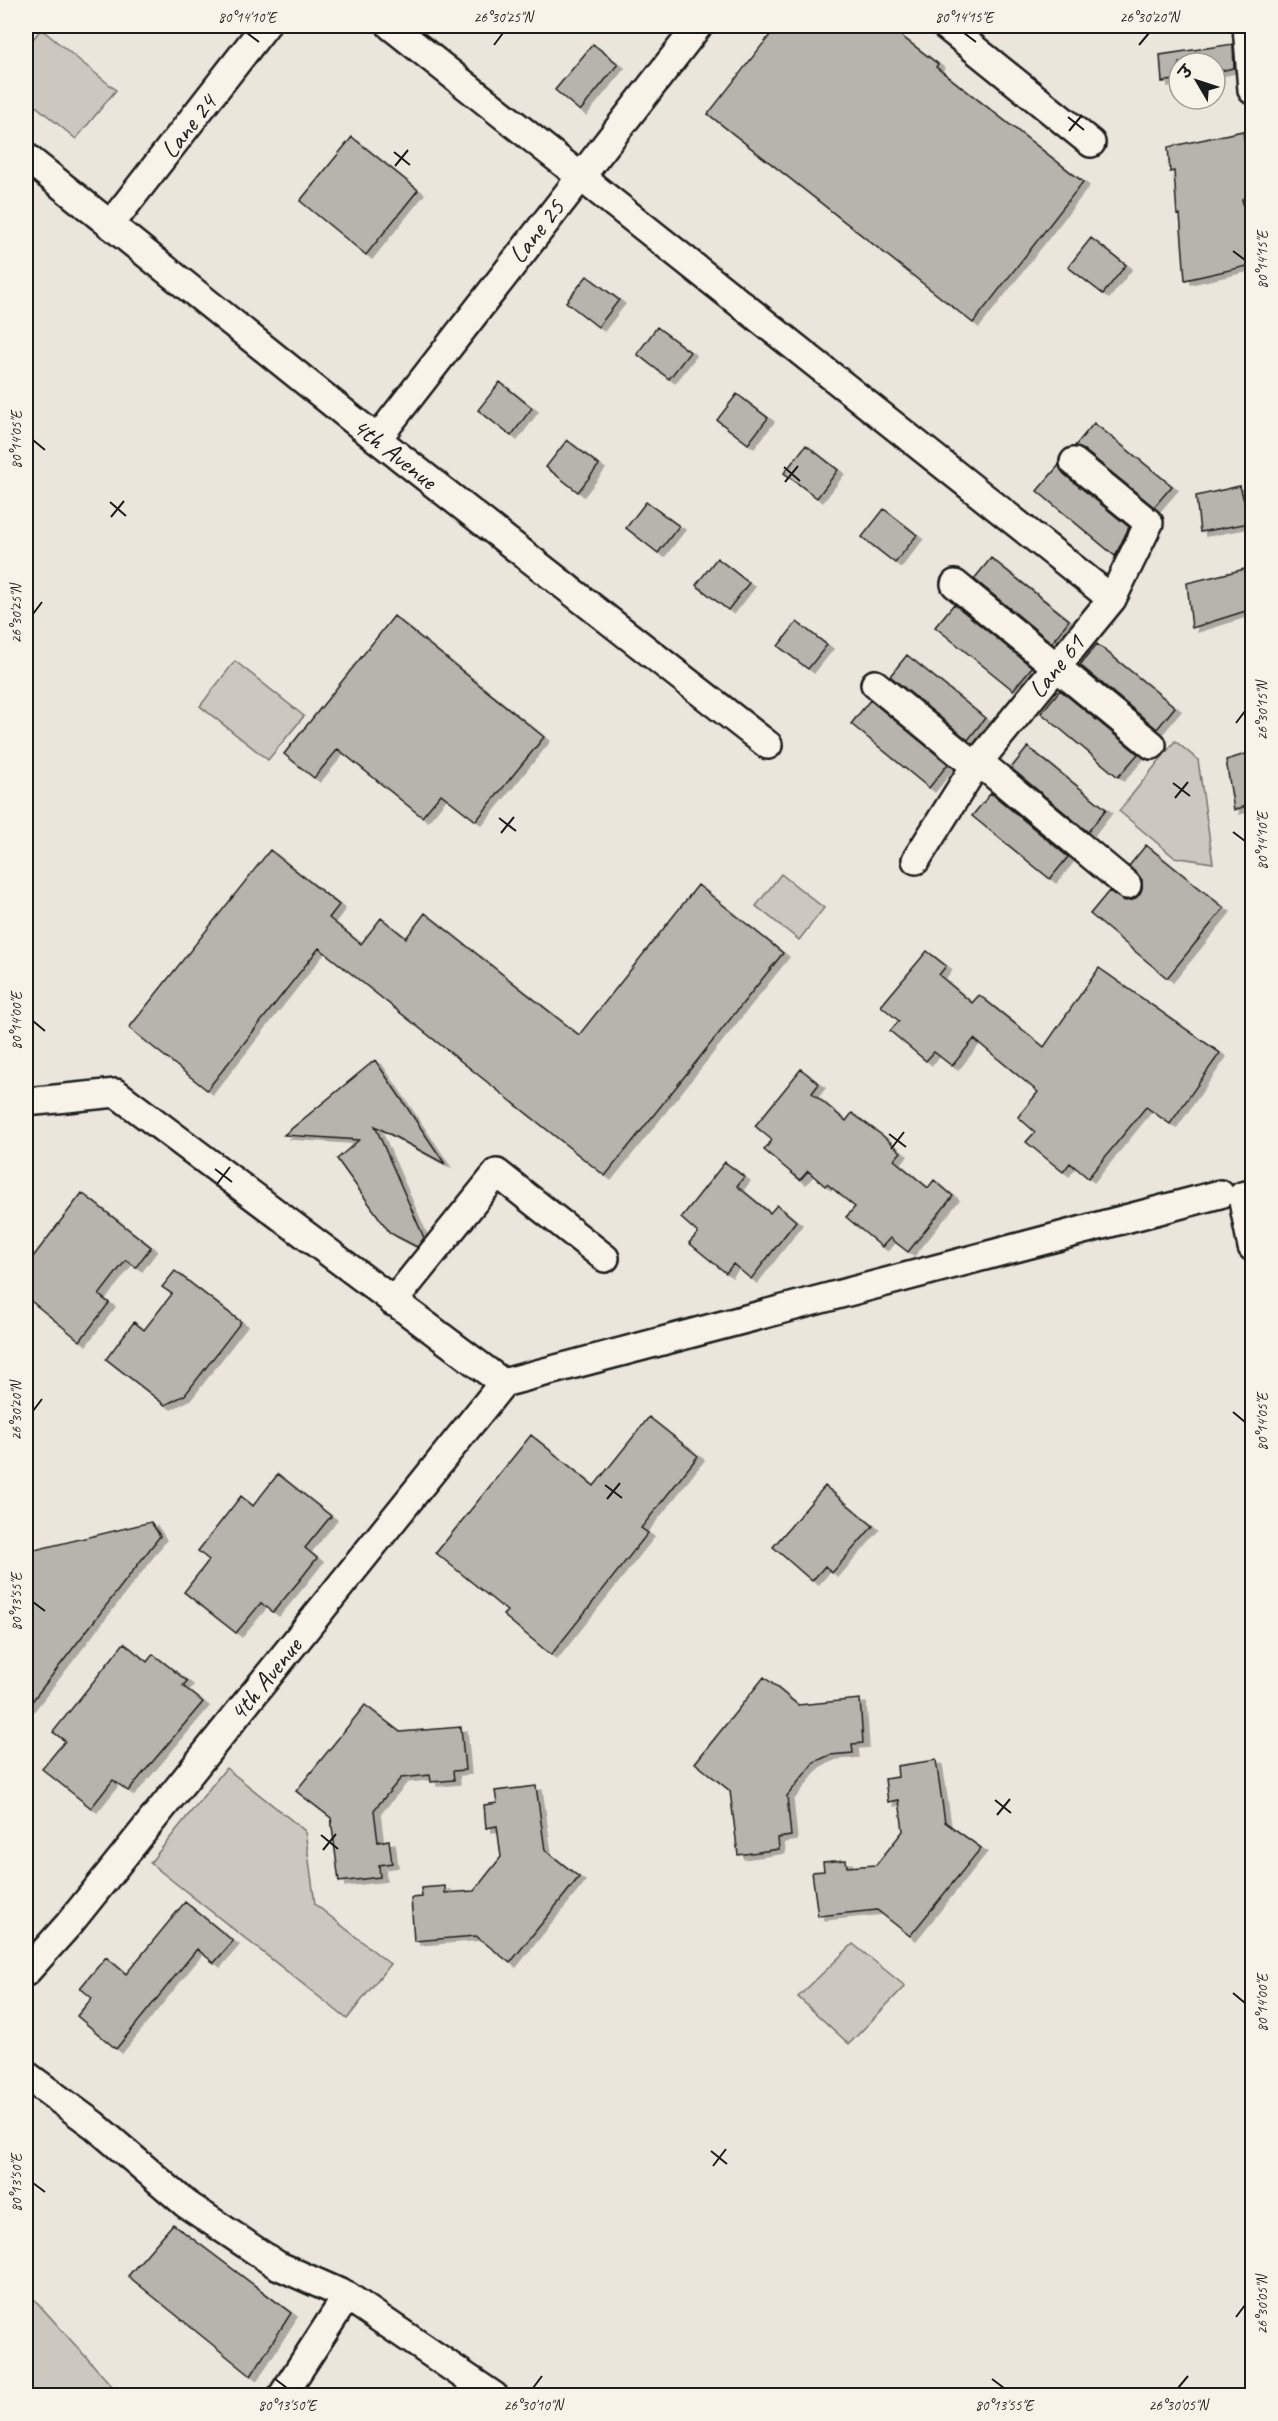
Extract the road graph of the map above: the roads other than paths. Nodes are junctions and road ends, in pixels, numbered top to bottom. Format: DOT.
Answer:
graph roads {
  1 [pos="265,26"];
  2 [pos="391,26"];
  3 [pos="698,26"];
  4 [pos="946,26"];
  5 [pos="1247,26"];
  6 [pos="1252,90"];
  7 [pos="1091,143"];
  8 [pos="26,158"];
  9 [pos="579,175"];
  10 [pos="110,225"];
  11 [pos="377,439"];
  12 [pos="1074,462"];
  13 [pos="956,584"];
  14 [pos="1112,598"];
  15 [pos="1056,665"];
  16 [pos="874,684"];
  17 [pos="768,745"];
  18 [pos="1152,745"];
  19 [pos="975,766"];
  20 [pos="916,860"];
  21 [pos="1127,885"];
  22 [pos="26,1102"];
  23 [pos="1220,1194"];
  24 [pos="1252,1194"];
  25 [pos="1252,1247"];
  26 [pos="605,1258"];
  27 [pos="393,1302"];
  28 [pos="503,1383"];
  29 [pos="26,1972"];
  30 [pos="26,2075"];
  31 [pos="347,2296"];
  32 [pos="282,2396"];
  33 [pos="494,2396"];
  1 -- 10 [label="street, Lane 24"];
  2 -- 9 [label="street"];
  3 -- 9 [label="street, Lane 25"];
  4 -- 7 [label="street"];
  5 -- 6 [label="street"];
  8 -- 10 [label="street, 4th Avenue"];
  9 -- 11 [label="street, Lane 25"];
  9 -- 14 [label="street"];
  10 -- 11 [label="street, 4th Avenue"];
  11 -- 17 [label="street, 4th Avenue"];
  12 -- 14 [label="street, Lane 61"];
  13 -- 15 [label="street"];
  14 -- 15 [label="street, Lane 61"];
  15 -- 18 [label="street"];
  15 -- 19 [label="street, Lane 61"];
  16 -- 19 [label="street"];
  19 -- 20 [label="street, Lane 61"];
  19 -- 21 [label="street"];
  22 -- 27 [label="street"];
  23 -- 28 [label="street"];
  24 -- 25 [label="street"];
  26 -- 27 [label="street"];
  27 -- 28 [label="street"];
  28 -- 29 [label="street, 4th Avenue"];
  30 -- 31 [label="street"];
  31 -- 32 [label="street"];
  31 -- 33 [label="street"];
}
